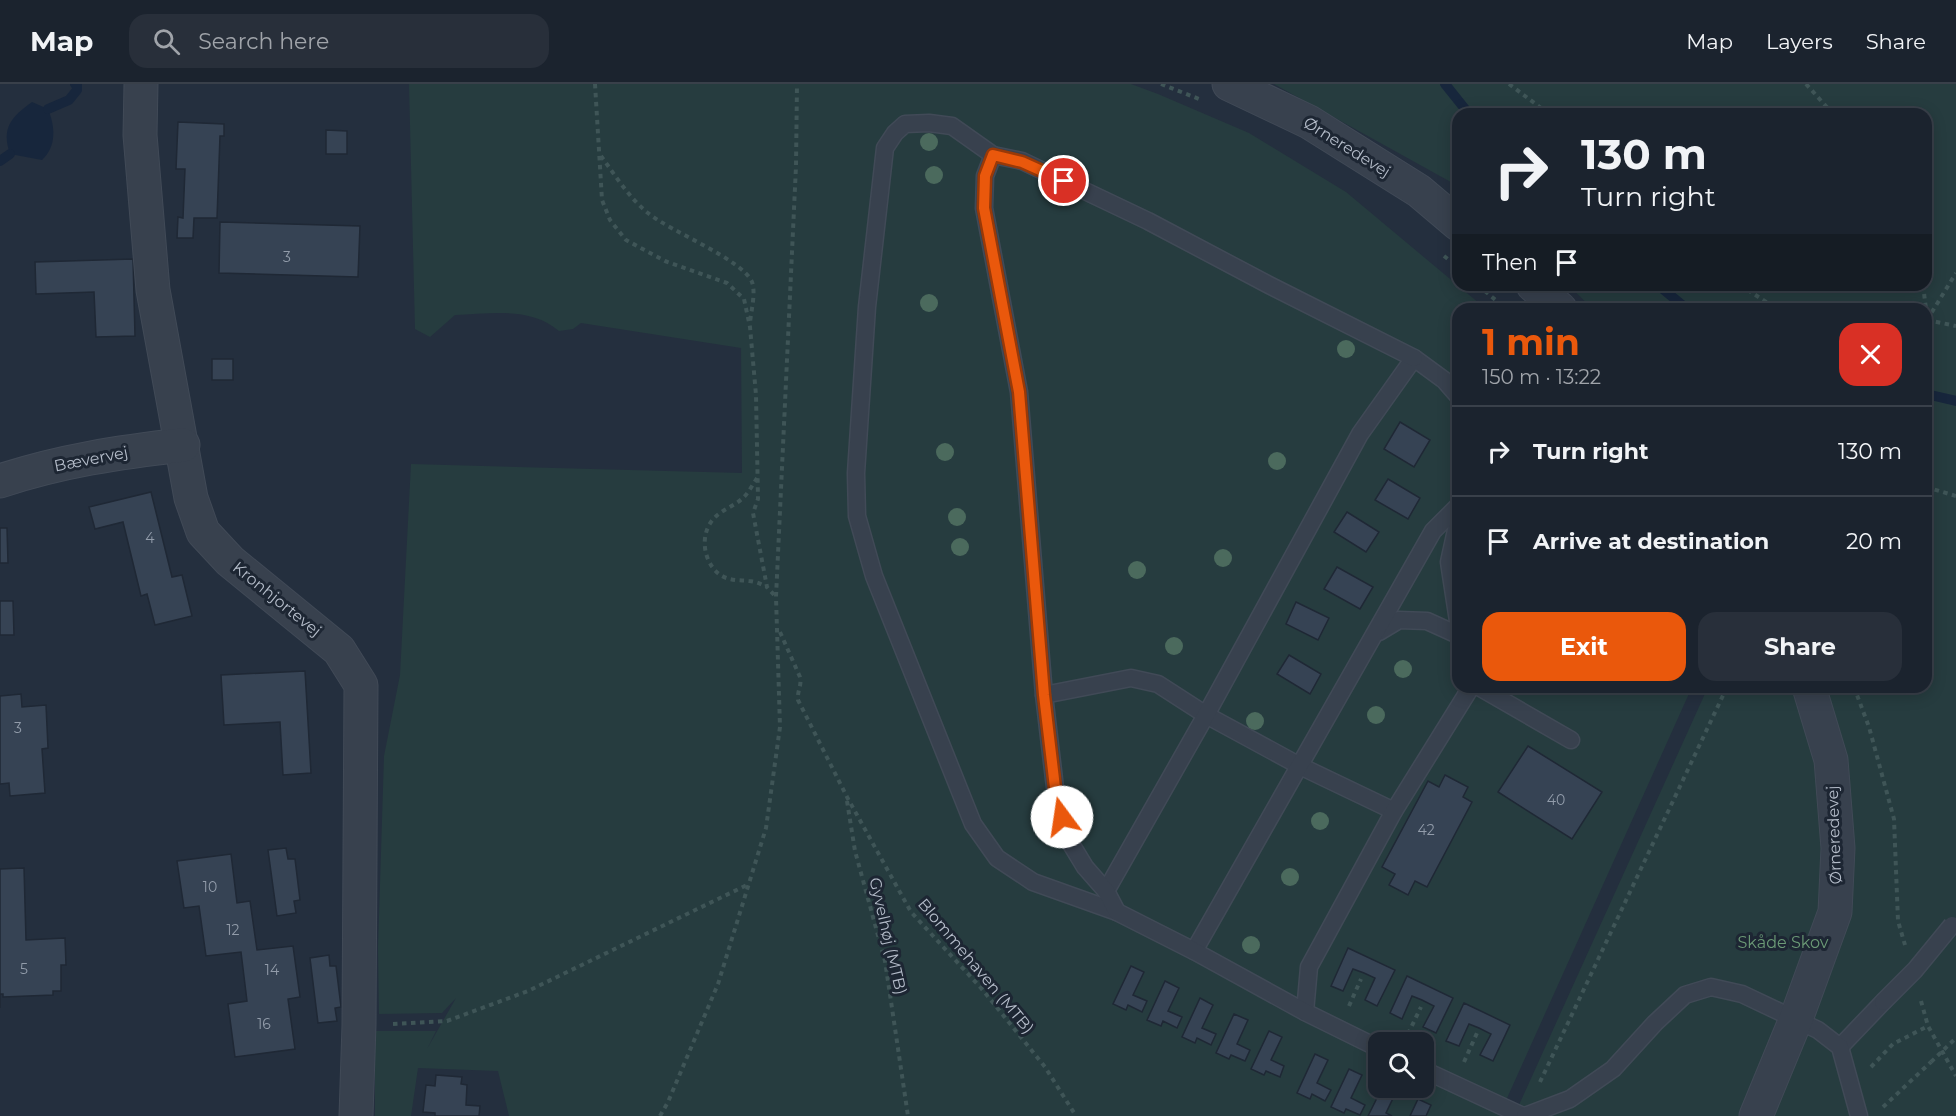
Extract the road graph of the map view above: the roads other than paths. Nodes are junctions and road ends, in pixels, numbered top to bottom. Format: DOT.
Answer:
graph roads {
  1 [pos="141,84"];
  2 [pos="1229,84"];
  3 [pos="993,155"];
  4 [pos="1452,219"];
  5 [pos="1540,291"];
  6 [pos="1553,303"];
  7 [pos="1414,358"];
  8 [pos="1452,389"];
  9 [pos="183,445"];
  10 [pos="0,481"];
  11 [pos="1452,512"];
  12 [pos="1452,548"];
  13 [pos="1452,582"];
  14 [pos="1452,633"];
  15 [pos="1376,634"];
  16 [pos="1467,693"];
  17 [pos="1489,693"];
  18 [pos="1811,693"];
  19 [pos="1044,695"];
  20 [pos="1206,715"];
  21 [pos="1571,740"];
  22 [pos="1300,766"];
  23 [pos="1394,811"];
  24 [pos="1106,891"];
  25 [pos="1117,912"];
  26 [pos="1954,923"];
  27 [pos="1194,951"];
  28 [pos="1305,1012"];
  29 [pos="1796,1019"];
  30 [pos="1368,1043"];
  31 [pos="1840,1047"];
  32 [pos="1434,1075"];
  33 [pos="356,1116"];
  34 [pos="1524,1116"];
  35 [pos="1756,1116"];
  36 [pos="1859,1116"];
  1 -- 9 [label="street, Kronhjortevej"];
  2 -- 4 [label="street, Ørneredevej"];
  3 -- 7 [label="lane"];
  3 -- 19 [label="lane"];
  3 -- 25 [label="lane"];
  5 -- 6 [label="street"];
  7 -- 8 [label="lane"];
  7 -- 20 [label="lane"];
  9 -- 10 [label="street, Bævervej"];
  9 -- 33 [label="street, Kronhjortevej"];
  11 -- 15 [label="lane"];
  12 -- 13 [label="lane"];
  14 -- 15 [label="lane"];
  15 -- 22 [label="lane"];
  16 -- 23 [label="lane"];
  17 -- 21 [label="lane"];
  18 -- 29 [label="street, Ørneredevej"];
  19 -- 20 [label="lane"];
  19 -- 24 [label="lane"];
  20 -- 22 [label="lane"];
  20 -- 24 [label="lane"];
  22 -- 23 [label="lane"];
  22 -- 27 [label="lane"];
  23 -- 28 [label="lane"];
  24 -- 25 [label="lane"];
  25 -- 27 [label="lane"];
  26 -- 31 [label="lane, bridge"];
  27 -- 28 [label="lane"];
  28 -- 30 [label="lane"];
  29 -- 31 [label="lane"];
  29 -- 34 [label="lane"];
  29 -- 35 [label="street, Ørneredevej"];
  31 -- 36 [label="lane"];
  32 -- 34 [label="lane"];
}
